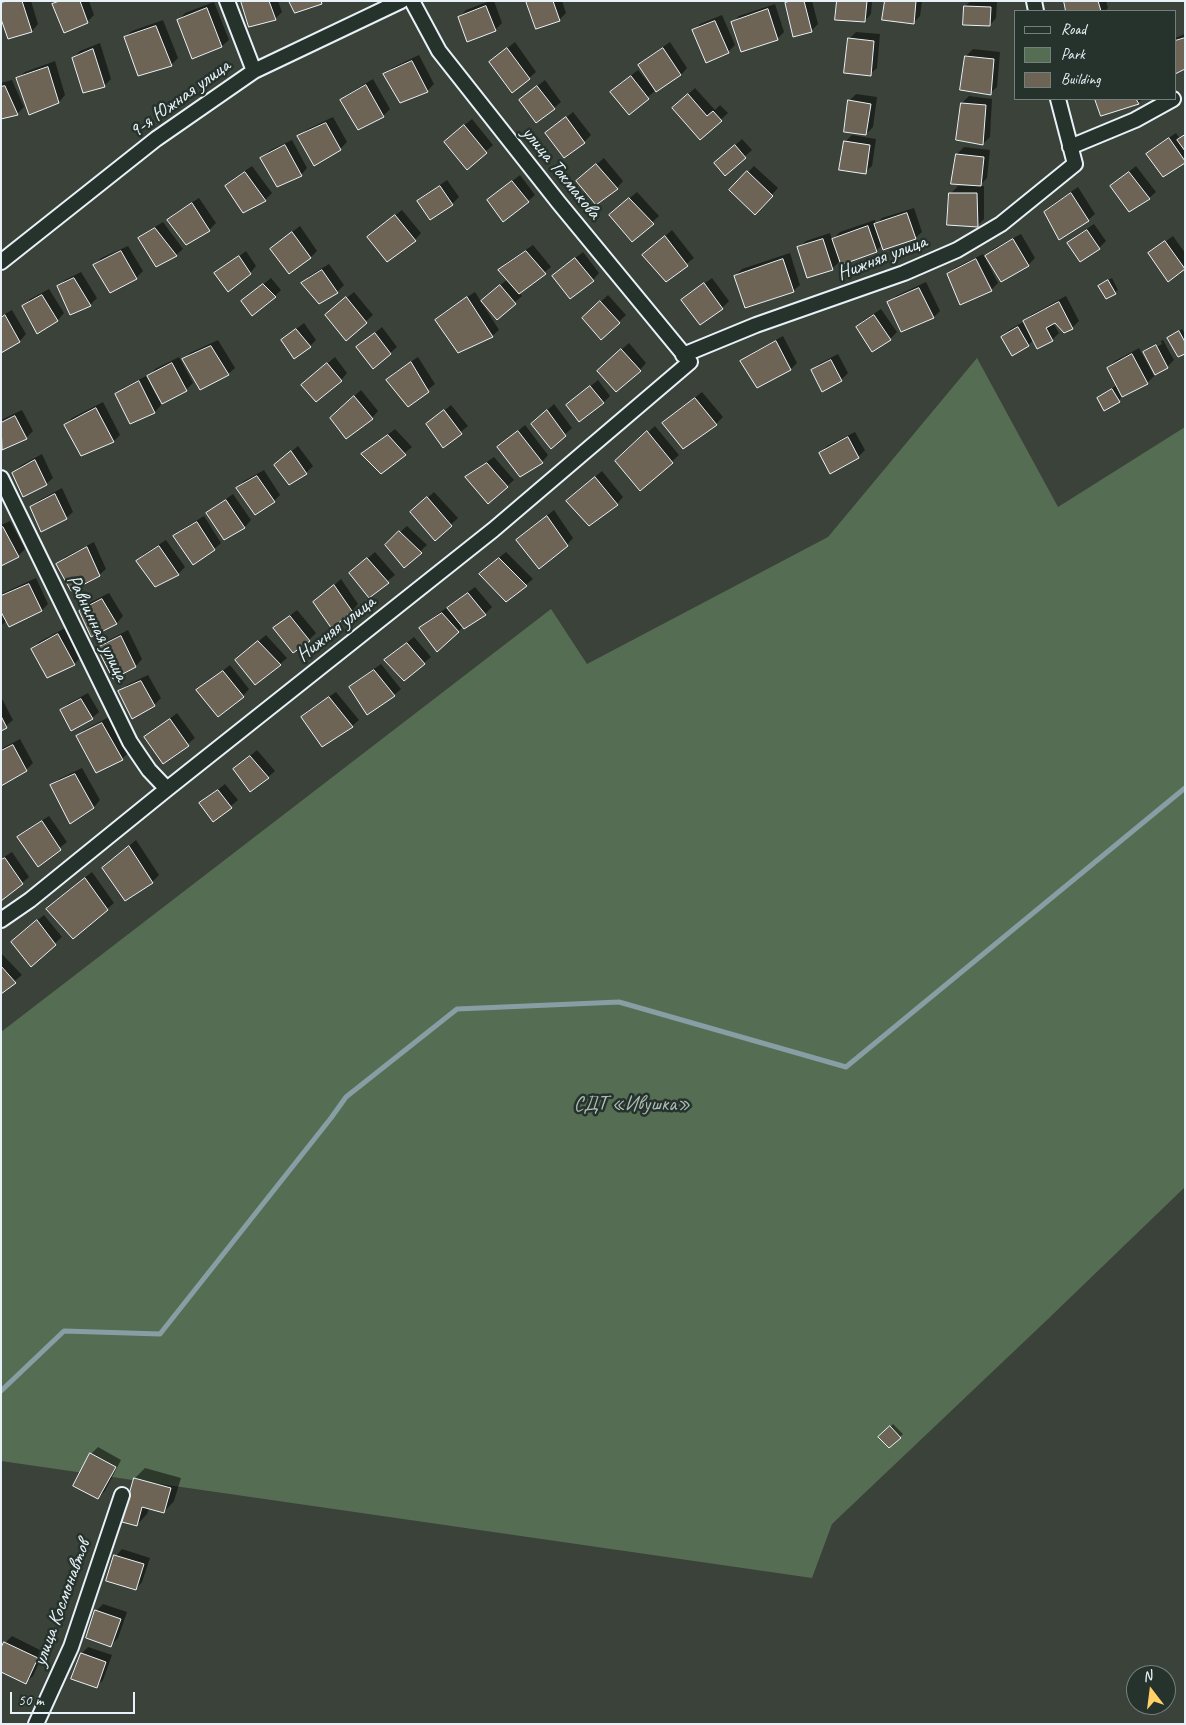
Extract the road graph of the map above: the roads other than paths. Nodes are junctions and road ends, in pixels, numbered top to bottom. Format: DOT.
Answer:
graph roads {
  1 [pos="227,1"];
  2 [pos="402,1"];
  3 [pos="412,1"];
  4 [pos="254,70"];
  5 [pos="1058,100"];
  6 [pos="1170,100"];
  7 [pos="1070,147"];
  8 [pos="1,262"];
  9 [pos="687,358"];
  10 [pos="1,478"];
  11 [pos="167,789"];
  12 [pos="1,920"];
  13 [pos="122,1495"];
  14 [pos="36,1724"];
  1 -- 4 [label="street"];
  2 -- 4 [label="street, 9-я Южная улица"];
  3 -- 9 [label="street, улица Токмакова"];
  4 -- 8 [label="street, 9-я Южная улица"];
  5 -- 7 [label="street"];
  6 -- 7 [label="street"];
  7 -- 9 [label="street, Нижняя улица"];
  9 -- 11 [label="street, Нижняя улица"];
  10 -- 11 [label="street, Равнинная улица"];
  11 -- 12 [label="street, Нижняя улица"];
  13 -- 14 [label="street, улица Космонавтов"];
}
